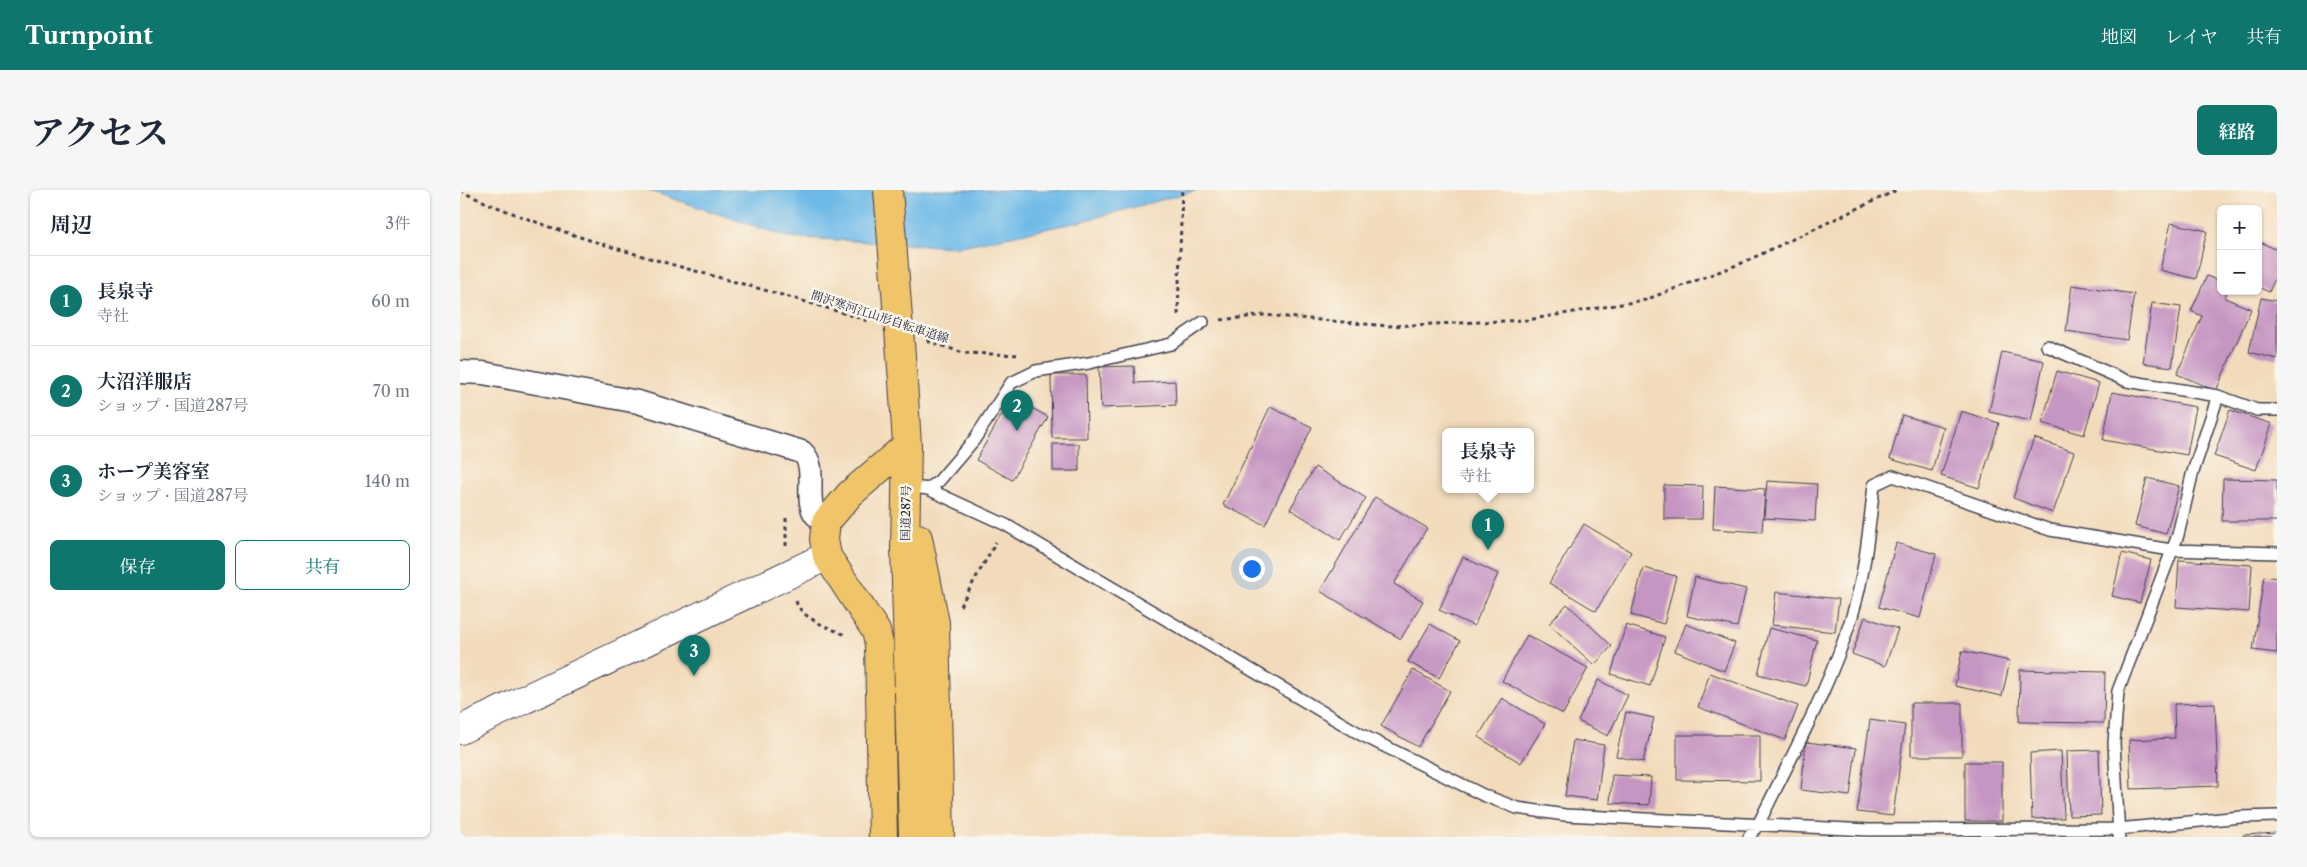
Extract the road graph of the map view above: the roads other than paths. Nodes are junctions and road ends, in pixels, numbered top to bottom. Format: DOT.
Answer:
graph roads {
  1 [pos="888,190"];
  2 [pos="1203,322"];
  3 [pos="2047,346"];
  4 [pos="460,372"];
  5 [pos="2218,396"];
  6 [pos="2277,410"];
  7 [pos="907,445"];
  8 [pos="918,488"];
  9 [pos="826,522"];
  10 [pos="2171,550"];
  11 [pos="2277,552"];
  12 [pos="827,556"];
  13 [pos="460,730"];
  14 [pos="2277,816"];
  15 [pos="1759,823"];
  16 [pos="2118,833"];
  17 [pos="883,837"];
  18 [pos="913,837"];
  19 [pos="940,837"];
  20 [pos="1749,837"];
  1 -- 7 [label="highway, 国道287号, bridge"];
  2 -- 8 [label="lane"];
  3 -- 5 [label="lane"];
  4 -- 9 [label="street"];
  5 -- 6 [label="lane"];
  5 -- 10 [label="lane"];
  7 -- 8 [label="highway, 国道287号"];
  7 -- 9 [label="highway"];
  8 -- 15 [label="lane"];
  8 -- 18 [label="highway, 国道287号"];
  8 -- 19 [label="highway"];
  9 -- 12 [label="highway"];
  10 -- 11 [label="lane"];
  10 -- 15 [label="lane"];
  10 -- 16 [label="lane"];
  12 -- 13 [label="street"];
  12 -- 17 [label="highway"];
  14 -- 16 [label="lane"];
  15 -- 16 [label="lane"];
  15 -- 20 [label="lane"];
}
